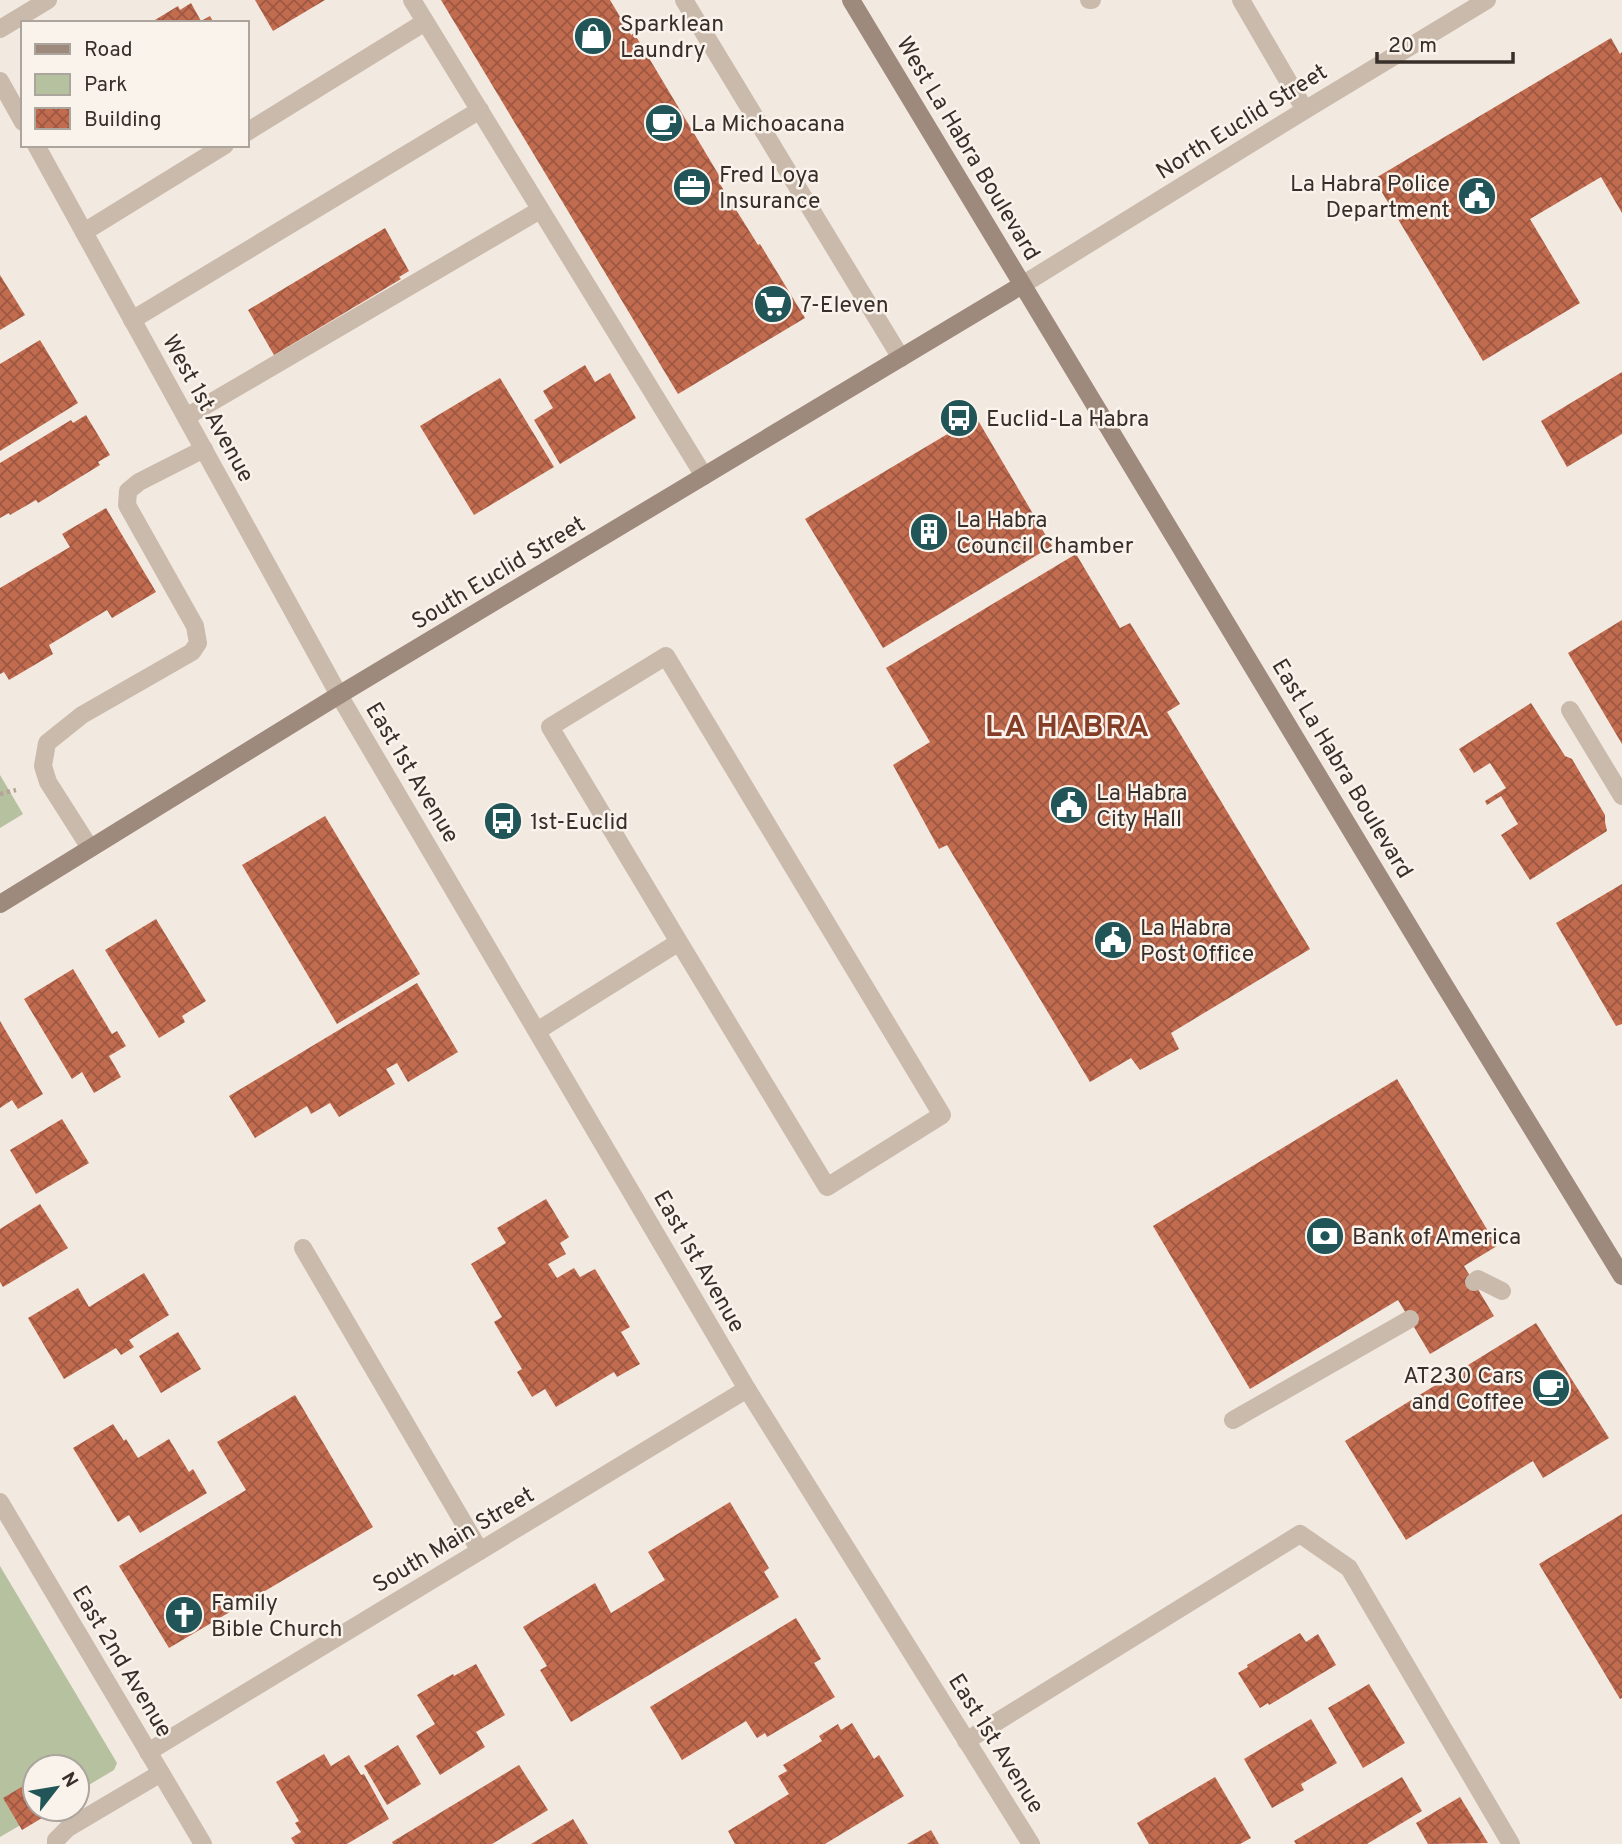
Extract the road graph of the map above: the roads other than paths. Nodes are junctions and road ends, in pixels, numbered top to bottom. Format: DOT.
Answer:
graph roads {
  1 [pos="48,0"];
  2 [pos="411,0"];
  3 [pos="684,0"];
  4 [pos="851,0"];
  5 [pos="1241,0"];
  6 [pos="1487,0"];
  7 [pos="425,22"];
  8 [pos="0,29"];
  9 [pos="0,81"];
  10 [pos="480,110"];
  11 [pos="1305,110"];
  12 [pos="21,118"];
  13 [pos="248,131"];
  14 [pos="37,147"];
  15 [pos="222,147"];
  16 [pos="540,209"];
  17 [pos="84,232"];
  18 [pos="1023,285"];
  19 [pos="132,320"];
  20 [pos="901,358"];
  21 [pos="186,417"];
  22 [pos="204,449"];
  23 [pos="704,477"];
  24 [pos="339,695"];
  25 [pos="1570,710"];
  26 [pos="1622,796"];
  27 [pos="90,848"];
  28 [pos="0,904"];
  29 [pos="679,942"];
  30 [pos="537,1031"];
  31 [pos="303,1248"];
  32 [pos="1622,1276"];
  33 [pos="1474,1282"];
  34 [pos="1502,1291"];
  35 [pos="1410,1319"];
  36 [pos="747,1388"];
  37 [pos="1233,1420"];
  38 [pos="0,1502"];
  39 [pos="480,1551"];
  40 [pos="966,1741"];
  41 [pos="148,1752"];
  42 [pos="161,1773"];
  43 [pos="56,1844"];
  44 [pos="204,1844"];
  45 [pos="1031,1844"];
  46 [pos="1511,1844"];
  1 -- 8 [label="street"];
  2 -- 7 [label="street"];
  3 -- 20 [label="street"];
  4 -- 18 [label="main road, West La Habra Boulevard"];
  5 -- 11 [label="street"];
  6 -- 11 [label="street, North Euclid Street"];
  7 -- 10 [label="street"];
  7 -- 13 [label="street"];
  9 -- 12 [label="street"];
  10 -- 16 [label="street"];
  10 -- 19 [label="street"];
  11 -- 18 [label="street, North Euclid Street"];
  14 -- 17 [label="street, West 1st Avenue"];
  15 -- 17 [label="street"];
  16 -- 21 [label="street"];
  16 -- 23 [label="street"];
  17 -- 19 [label="street, West 1st Avenue"];
  18 -- 20 [label="main road, South Euclid Street"];
  18 -- 32 [label="main road, East La Habra Boulevard"];
  19 -- 21 [label="street, West 1st Avenue"];
  20 -- 23 [label="main road, South Euclid Street"];
  21 -- 22 [label="street, West 1st Avenue"];
  22 -- 24 [label="street, West 1st Avenue"];
  22 -- 27 [label="street"];
  23 -- 24 [label="main road, South Euclid Street"];
  24 -- 27 [label="main road, South Euclid Street"];
  24 -- 30 [label="street, East 1st Avenue"];
  25 -- 26 [label="street"];
  27 -- 28 [label="main road, South Euclid Street"];
  29 -- 29 [label="street"];
  29 -- 30 [label="street"];
  30 -- 36 [label="street, East 1st Avenue"];
  31 -- 39 [label="street"];
  33 -- 34 [label="street"];
  35 -- 37 [label="street"];
  36 -- 39 [label="street, South Main Street"];
  36 -- 40 [label="street, East 1st Avenue"];
  38 -- 41 [label="street, East 2nd Avenue"];
  39 -- 41 [label="street, South Main Street"];
  40 -- 45 [label="street, East 1st Avenue"];
  40 -- 46 [label="street"];
  41 -- 42 [label="street, East 2nd Avenue"];
  42 -- 43 [label="street"];
  42 -- 44 [label="street, East 2nd Avenue"];
}
